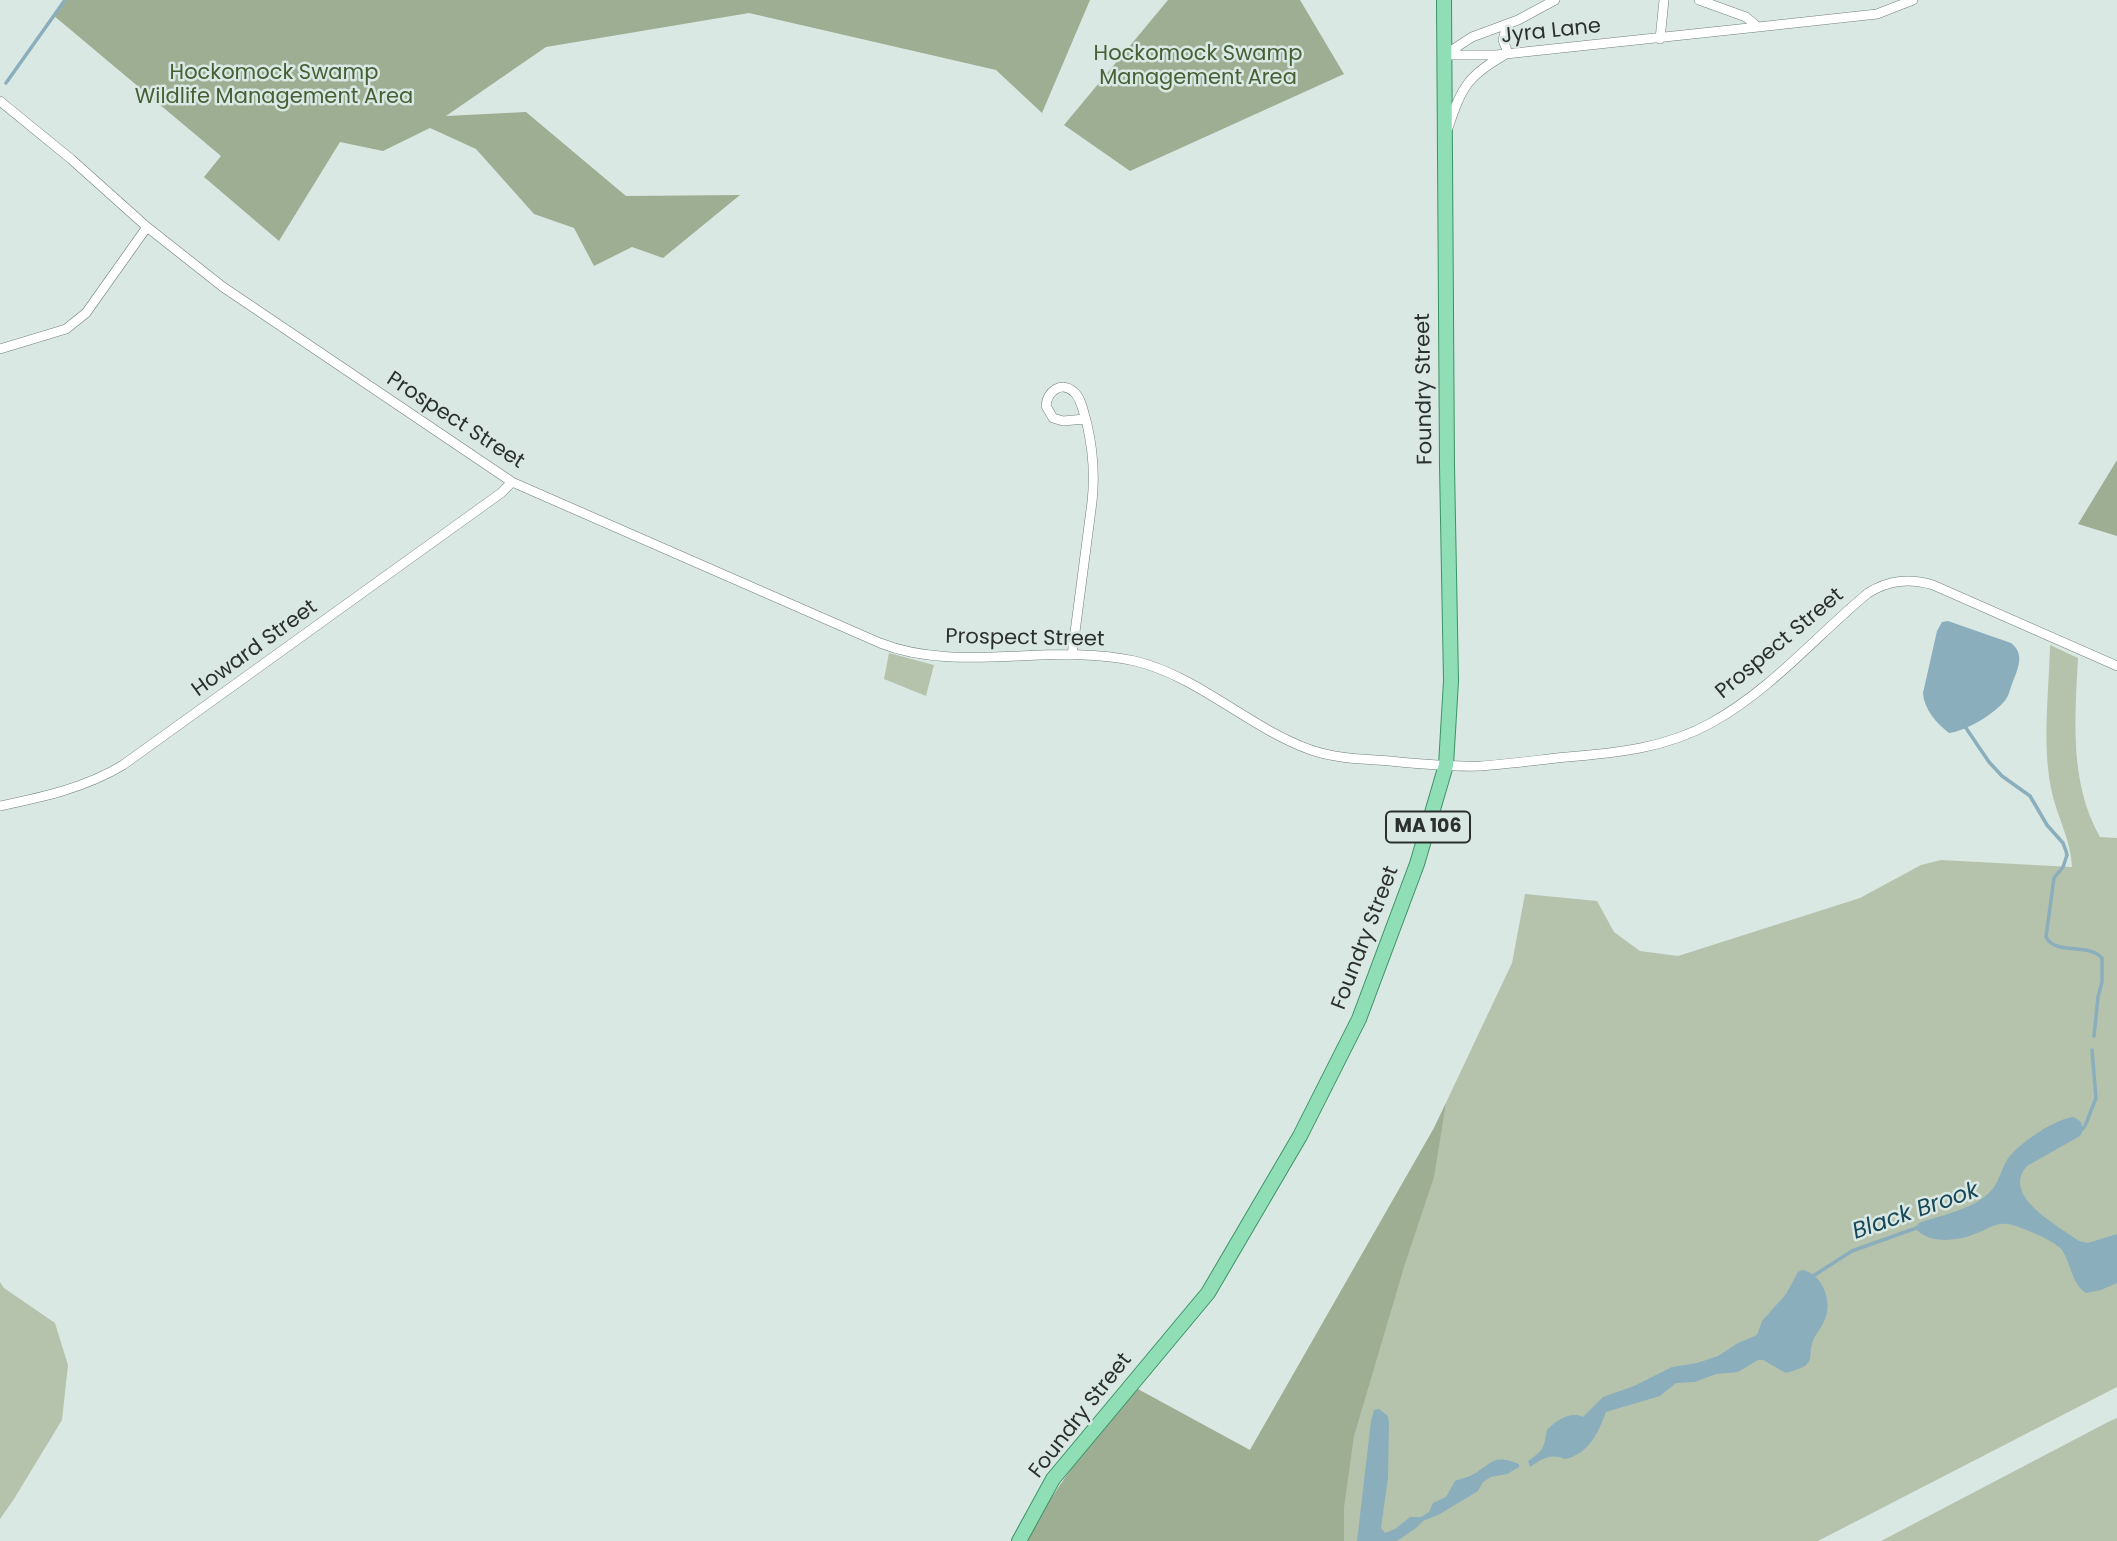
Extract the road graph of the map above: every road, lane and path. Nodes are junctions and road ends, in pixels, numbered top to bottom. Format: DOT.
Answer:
graph roads {
  1 [pos="1444,0"];
  2 [pos="1555,0"];
  3 [pos="1664,0"];
  4 [pos="1699,0"];
  5 [pos="1913,0"];
  6 [pos="1507,25"];
  7 [pos="1758,27"];
  8 [pos="1660,39"];
  9 [pos="1508,53"];
  10 [pos="1445,55"];
  11 [pos="0,101"];
  12 [pos="1445,136"];
  13 [pos="147,227"];
  14 [pos="0,349"];
  15 [pos="1085,419"];
  16 [pos="512,482"];
  17 [pos="1072,655"];
  18 [pos="2117,666"];
  19 [pos="1446,765"];
  20 [pos="0,806"];
  21 [pos="1019,1541"];
  1 -- 10 [label="main road, Foundry Street / MA 106"];
  2 -- 6 [label="street"];
  3 -- 8 [label="street"];
  4 -- 7 [label="street"];
  5 -- 7 [label="street, Jyra Lane"];
  6 -- 9 [label="street"];
  6 -- 10 [label="street"];
  7 -- 8 [label="street, Jyra Lane"];
  8 -- 9 [label="street, Jyra Lane"];
  9 -- 10 [label="street, Jyra Lane"];
  9 -- 12 [label="street"];
  10 -- 12 [label="main road, Foundry Street / MA 106"];
  11 -- 13 [label="street, Prospect Street"];
  12 -- 19 [label="main road, Foundry Street / MA 106"];
  13 -- 14 [label="street"];
  13 -- 16 [label="street, Prospect Street"];
  15 -- 15 [label="street"];
  15 -- 17 [label="street"];
  16 -- 17 [label="street, Prospect Street"];
  16 -- 20 [label="street, Howard Street"];
  17 -- 19 [label="street, Prospect Street"];
  18 -- 19 [label="street, Prospect Street"];
  19 -- 21 [label="main road, Foundry Street / MA 106"];
}
